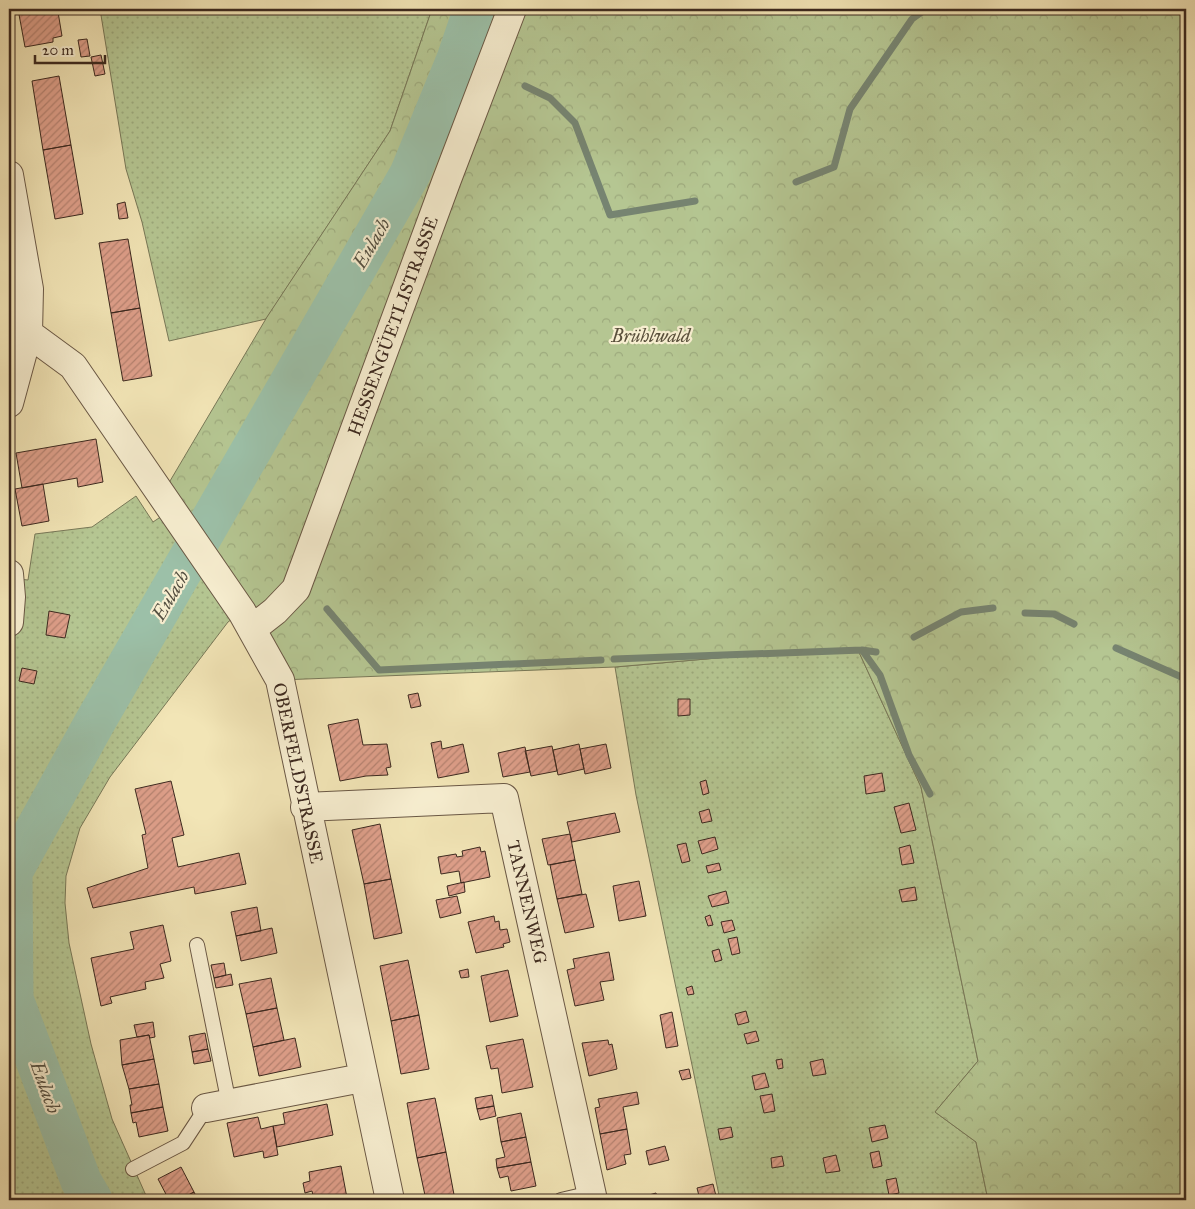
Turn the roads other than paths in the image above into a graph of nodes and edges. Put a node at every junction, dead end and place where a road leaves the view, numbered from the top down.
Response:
1 (512, 9) edge
2 (9, 175) edge
3 (18, 335) edge
4 (9, 403) edge
5 (9, 574) edge
6 (9, 622) edge
7 (252, 629) junction
8 (305, 807) junction
9 (198, 945) dead end
10 (362, 1078) junction
11 (218, 1106) junction
12 (133, 1169) dead end
13 (592, 1196) edge
14 (390, 1200) edge
15 (561, 1200) edge

1 - 7 street, HESSENGÜETLISTRASSE
2 - 3 street
3 - 4 street
3 - 7 street, OBERFELDSTRASSE
5 - 6 street
7 - 8 street, OBERFELDSTRASSE
8 - 10 street, OBERFELDSTRASSE
8 - 13 street, TANNENWEG
9 - 11 lane
10 - 11 street
10 - 14 street, OBERFELDSTRASSE
11 - 12 lane
13 - 15 lane

